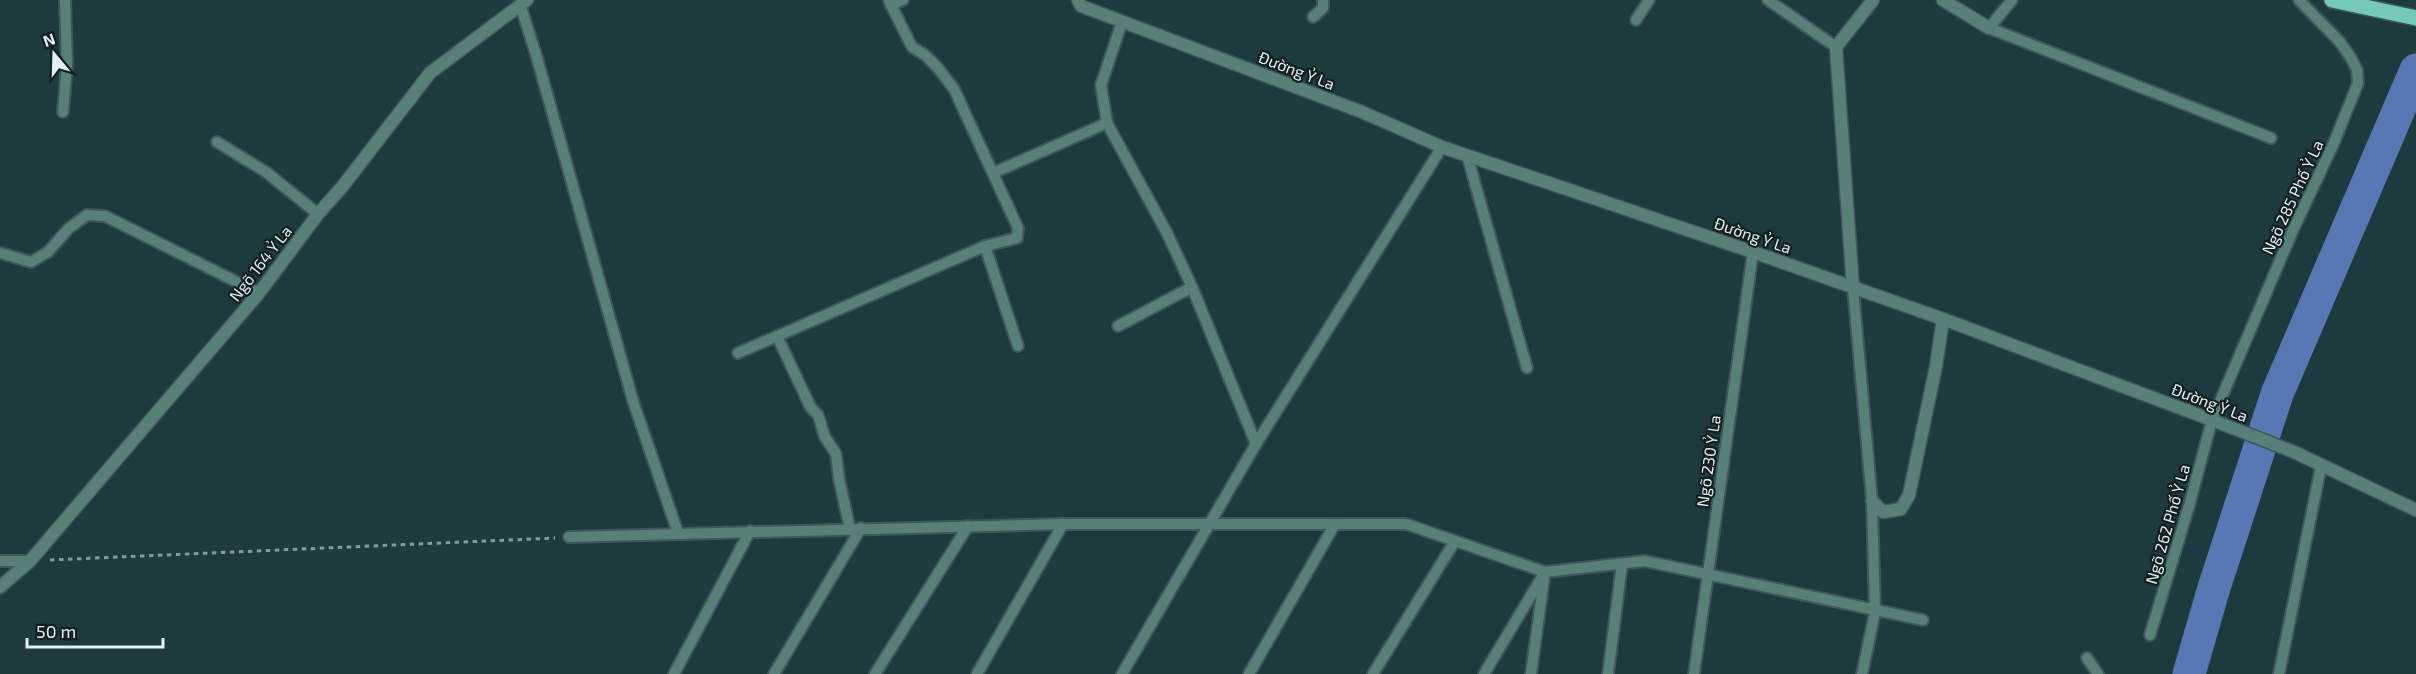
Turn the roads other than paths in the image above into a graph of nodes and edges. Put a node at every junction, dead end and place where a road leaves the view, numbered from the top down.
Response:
1 (65, 0) edge
2 (903, 0) edge
3 (1078, 0) edge
4 (1323, 0) edge
5 (1649, 0) edge
6 (1768, 0) edge
7 (1873, 0) edge
8 (1943, 0) edge
9 (2012, 0) edge
10 (2299, 0) edge
11 (2332, 0) edge
12 (523, 2) edge
13 (890, 2) edge
14 (1313, 17) dead end
15 (2416, 18) edge
16 (1636, 20) dead end
17 (1122, 22) junction
18 (1989, 28) junction
19 (1836, 47) junction
20 (63, 112) dead end
21 (1107, 123) junction
22 (2271, 138) dead end
23 (217, 142) dead end
24 (1442, 147) junction
25 (1467, 155) junction
26 (993, 173) junction
27 (318, 214) junction
28 (985, 246) junction
29 (1753, 252) junction
30 (0, 254) edge
31 (1192, 287) junction
32 (1853, 288) junction
33 (260, 293) junction
34 (1943, 319) junction
35 (1118, 326) dead end
36 (777, 336) junction
37 (1018, 346) dead end
38 (738, 353) dead end
39 (1527, 368) dead end
40 (2212, 420) junction
41 (1256, 444) junction
42 (2321, 467) junction
43 (1872, 501) junction
44 (2416, 510) edge
45 (1062, 524) junction
46 (1209, 524) junction
47 (1335, 524) junction
48 (968, 526) junction
49 (856, 529) junction
50 (750, 531) junction
51 (678, 533) junction
52 (569, 537) road end
53 (1455, 541) junction
54 (0, 561) edge
55 (30, 561) junction
56 (1622, 564) junction
57 (1545, 572) junction
58 (1707, 575) junction
59 (0, 588) edge
60 (1875, 612) junction
61 (1923, 620) dead end
62 (2150, 635) dead end
63 (2087, 658) dead end
64 (674, 674) edge
65 (774, 674) edge
66 (875, 674) edge
67 (977, 674) edge
68 (1122, 674) edge
69 (1249, 674) edge
70 (1373, 674) edge
71 (1484, 674) edge
72 (1531, 674) edge
73 (1608, 674) edge
74 (1694, 674) edge
75 (1862, 674) edge
76 (2098, 674) edge
77 (2279, 674) edge

1 - 20 lane
2 - 13 lane
3 - 17 street, Đường Ỷ La
4 - 14 lane
5 - 16 lane
6 - 19 lane
7 - 19 street
8 - 18 street
9 - 18 lane
10 - 40 lane, Ngõ 285 Phố Ỷ La
11 - 15 main road
12 - 27 street, Ngõ 164 Ỷ La
12 - 51 lane
13 - 26 lane
17 - 21 lane
17 - 24 street, Đường Ỷ La
18 - 22 lane
19 - 32 street
21 - 26 lane
21 - 31 lane
23 - 27 lane
24 - 25 street, Đường Ỷ La
24 - 41 lane
25 - 29 street, Đường Ỷ La
25 - 39 lane
26 - 28 lane
27 - 33 street, Ngõ 164 Ỷ La
28 - 36 lane
28 - 37 lane
29 - 32 street, Đường Ỷ La
29 - 58 lane, Ngõ 230 Ỷ La
30 - 33 lane
31 - 35 lane
31 - 41 lane
32 - 34 street, Đường Ỷ La
32 - 43 lane
33 - 55 street, Ngõ 164 Ỷ La
34 - 40 street, Đường Ỷ La
34 - 43 street
36 - 38 lane
36 - 49 lane
40 - 42 street, Đường Ỷ La
40 - 62 lane, Ngõ 262 Phố Ỷ La
41 - 46 lane
42 - 44 street, Đường Ỷ La
42 - 77 lane
43 - 60 lane
45 - 46 lane
45 - 48 lane
45 - 67 lane
46 - 47 lane
46 - 68 lane
47 - 53 lane
47 - 69 lane
48 - 49 lane
48 - 66 lane
49 - 50 lane
49 - 65 lane
50 - 51 lane
50 - 64 lane
51 - 52 lane
53 - 57 lane
53 - 70 lane
54 - 55 lane
55 - 59 street, Ngõ 164 Ỷ La
56 - 57 lane
56 - 58 lane
56 - 73 lane
57 - 71 lane
57 - 72 lane
58 - 60 lane
58 - 74 lane, Ngõ 230 Ỷ La
60 - 61 lane
60 - 75 lane
63 - 76 lane

